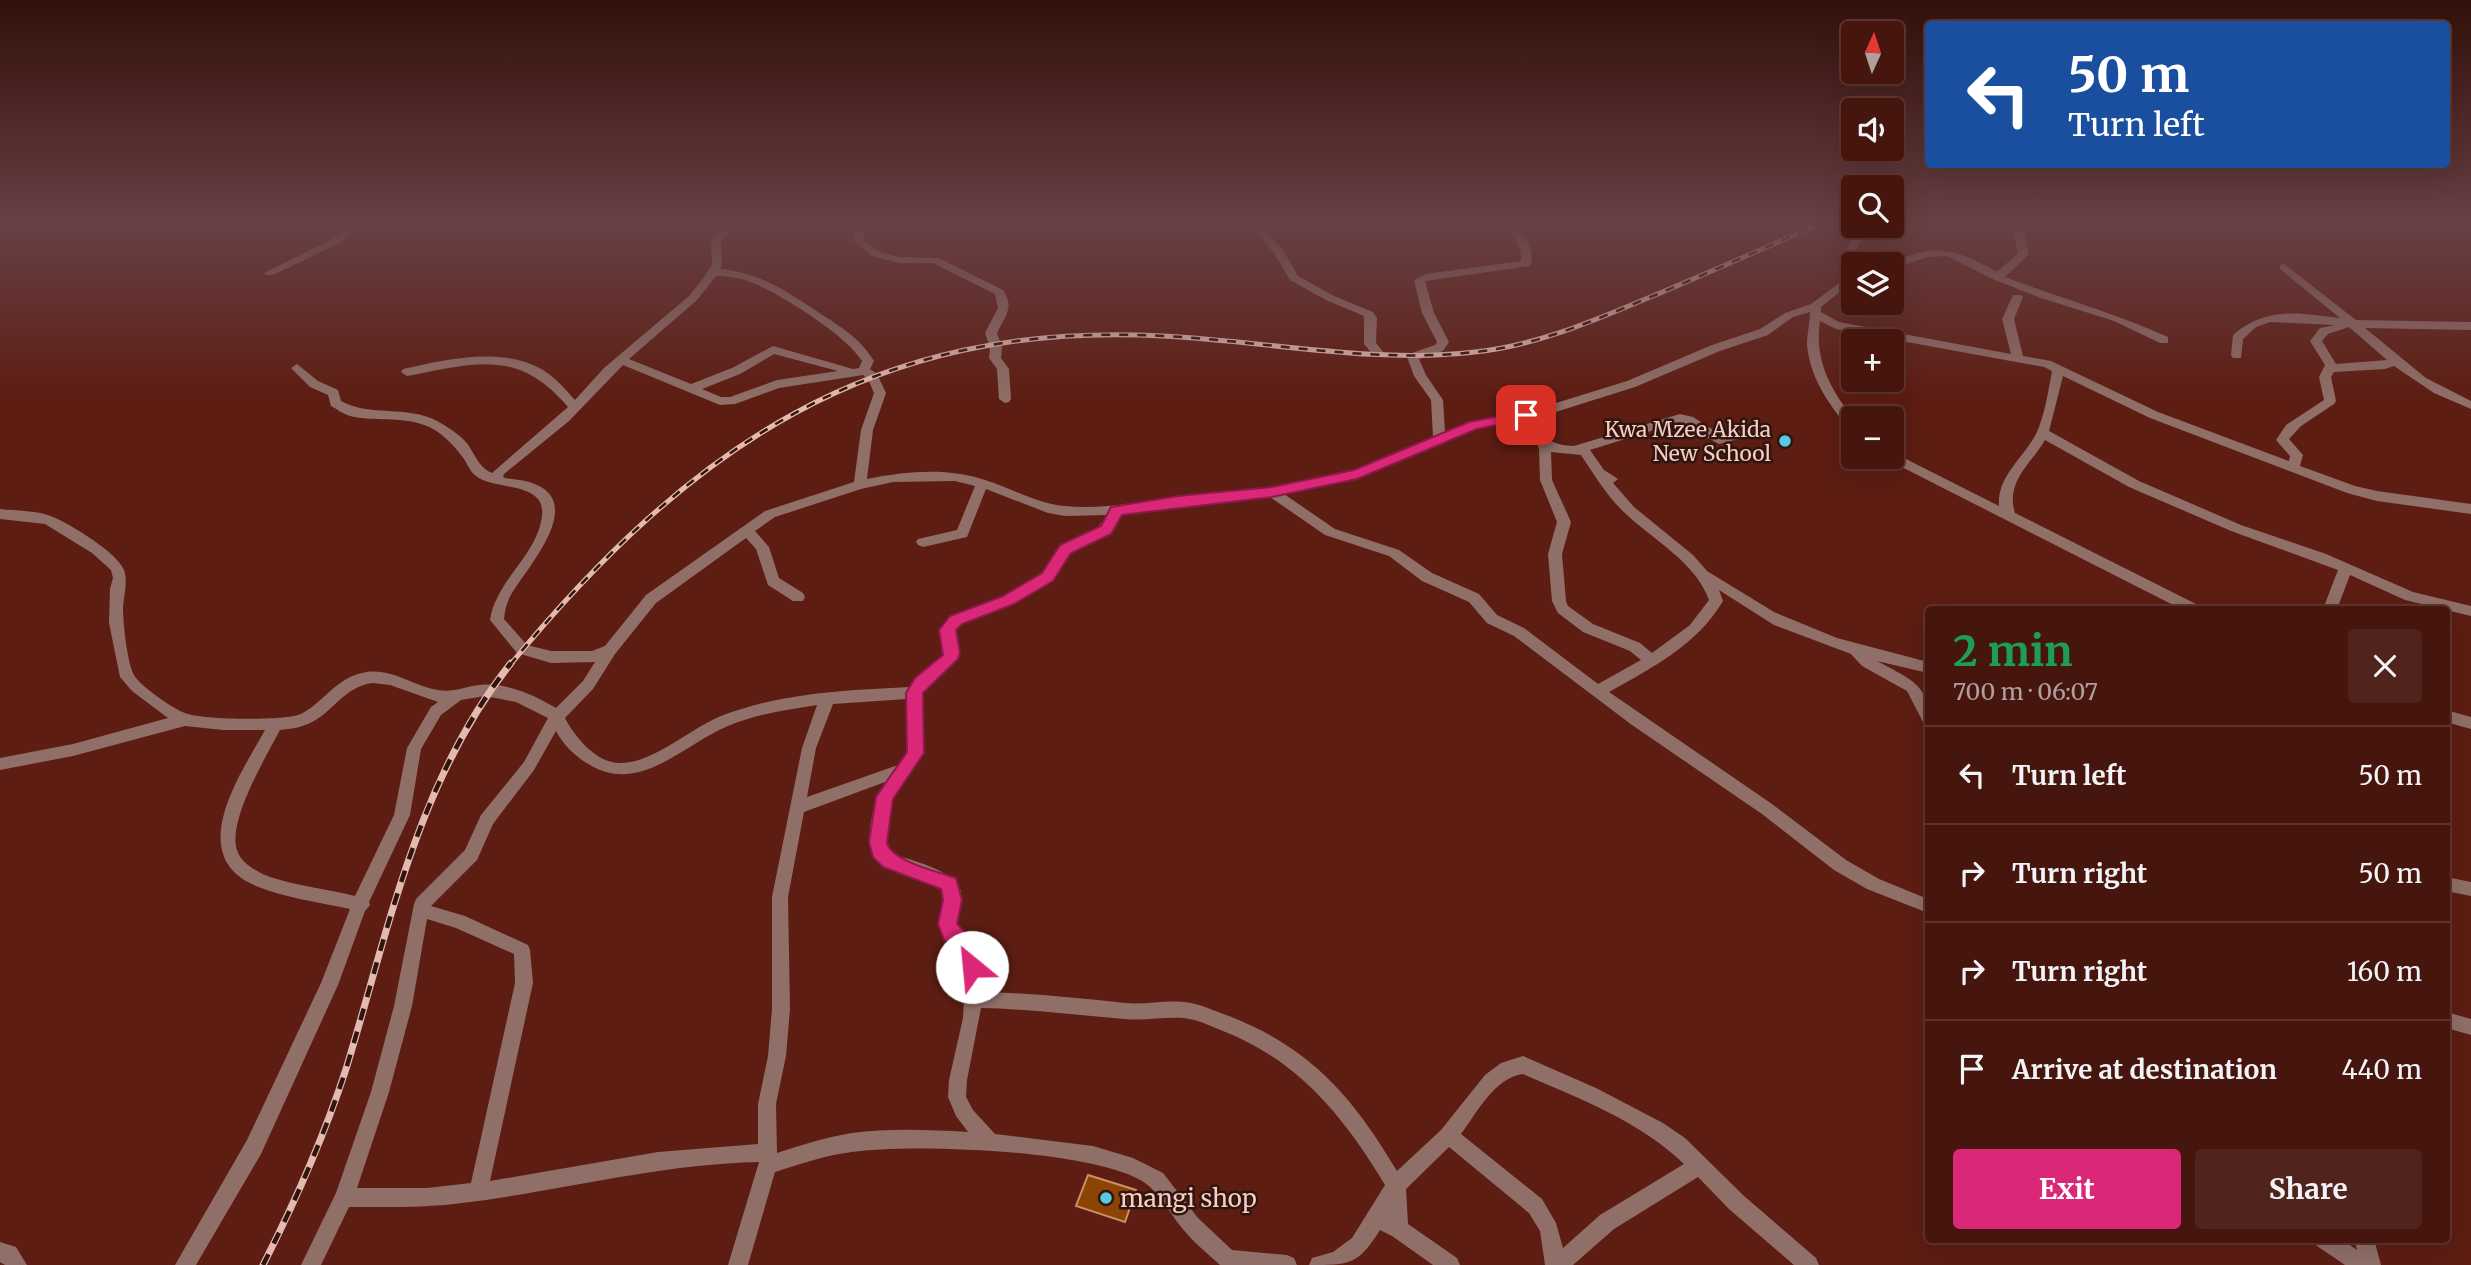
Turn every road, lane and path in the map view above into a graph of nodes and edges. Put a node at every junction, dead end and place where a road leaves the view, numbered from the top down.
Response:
1 (705, 282) edge
2 (762, 282) edge
3 (979, 282) edge
4 (1301, 282) edge
5 (1420, 282) edge
6 (2009, 282) edge
7 (2302, 282) edge
8 (1841, 288) edge
9 (2017, 297) dead end
10 (1815, 310) junction
11 (2351, 324) junction
12 (2471, 327) edge
13 (2164, 340) dead end
14 (1379, 354) dead end
15 (2237, 355) dead end
16 (2018, 358) junction
17 (622, 360) junction
18 (2395, 361) junction
19 (297, 368) dead end
20 (2058, 369) junction
21 (2331, 369) junction
22 (858, 371) junction
23 (407, 372) dead end
24 (691, 389) junction
25 (1004, 399) dead end
26 (2471, 405) edge
27 (574, 407) junction
28 (1841, 411) edge
29 (1541, 412) junction
30 (2043, 433) junction
31 (1738, 435) dead end
32 (1439, 438) junction
33 (1542, 440) junction
34 (1575, 450) junction
35 (1904, 463) edge
36 (2293, 469) junction
37 (496, 479) junction
38 (982, 484) junction
39 (860, 485) junction
40 (1272, 492) junction
41 (2471, 509) edge
42 (1116, 510) junction
43 (0, 514) edge
44 (2009, 516) junction
45 (747, 531) junction
46 (923, 542) dead end
47 (2349, 568) junction
48 (1704, 574) junction
49 (798, 597) dead end
50 (2187, 606) edge
51 (2331, 606) edge
52 (2471, 611) edge
53 (1853, 648) junction
54 (610, 650) junction
55 (1652, 661) junction
56 (1925, 666) edge
57 (1599, 690) junction
58 (914, 693) junction
59 (457, 695) junction
60 (827, 699) junction
61 (1925, 712) edge
62 (557, 716) junction
63 (2450, 717) edge
64 (184, 720) junction
65 (276, 723) junction
66 (2471, 723) edge
67 (0, 764) edge
68 (904, 769) junction
69 (796, 808) junction
70 (2450, 885) edge
71 (2471, 889) edge
72 (1925, 904) edge
73 (362, 905) junction
74 (420, 910) junction
75 (973, 1000) junction
76 (2450, 1021) edge
77 (2471, 1027) edge
78 (1448, 1135) junction
79 (992, 1144) junction
80 (768, 1159) junction
81 (1699, 1166) junction
82 (1396, 1186) junction
83 (478, 1192) junction
84 (344, 1197) junction
85 (1378, 1219) junction
86 (1399, 1229) junction
87 (2330, 1243) edge
88 (2365, 1243) edge
89 (0, 1252) edge
90 (1231, 1262) edge
91 (17, 1265) edge
92 (185, 1265) edge
93 (310, 1265) edge
94 (738, 1265) edge
95 (1287, 1265) edge
96 (1319, 1265) edge
97 (1450, 1265) edge
98 (1557, 1265) edge
99 (1808, 1265) edge
100 (2362, 1265) edge
101 (2371, 1265) edge

1 - 17 street
2 - 22 street
3 - 25 street
4 - 14 street
5 - 32 street
6 - 13 street
7 - 11 street
8 - 10 street
9 - 16 street
10 - 16 street
10 - 28 street
10 - 29 street
11 - 12 street
11 - 15 street
11 - 18 street
11 - 21 street
16 - 20 street
17 - 24 street
17 - 27 street
18 - 21 street
18 - 26 street
19 - 37 street
20 - 30 street
20 - 36 street
21 - 36 street
22 - 24 street
22 - 24 street
22 - 39 street
23 - 27 street
27 - 37 street
29 - 32 street
29 - 33 street
30 - 44 street
30 - 47 street
31 - 34 street
32 - 40 street
33 - 34 street
33 - 55 street
34 - 48 street
35 - 44 street
36 - 41 street
37 - 54 street
38 - 39 street
38 - 42 street
38 - 46 street
39 - 45 street
40 - 42 street
40 - 57 street
42 - 58 street
43 - 64 street
44 - 50 street
45 - 49 street
45 - 54 street
47 - 51 street
47 - 52 street
48 - 53 street
48 - 55 street
53 - 56 street
53 - 61 street
54 - 62 street
55 - 57 street
57 - 72 street
58 - 60 street
58 - 68 street
59 - 62 street
59 - 65 street
59 - 73 street
60 - 62 street
60 - 69 street
62 - 74 street
63 - 66 street
64 - 65 street
64 - 67 street
65 - 73 street
68 - 69 street
68 - 75 street
69 - 80 street
70 - 71 street
73 - 92 street
74 - 83 street
74 - 84 street
75 - 79 street
75 - 82 street
76 - 77 street
78 - 81 street
78 - 82 street
78 - 98 street
79 - 80 street
79 - 90 street
80 - 83 street
80 - 94 street
81 - 98 street
81 - 99 street
82 - 85 street
82 - 86 street
83 - 84 street
84 - 93 street
85 - 86 street
85 - 96 street
86 - 97 street
87 - 100 street
88 - 101 street
89 - 91 street
90 - 95 street

